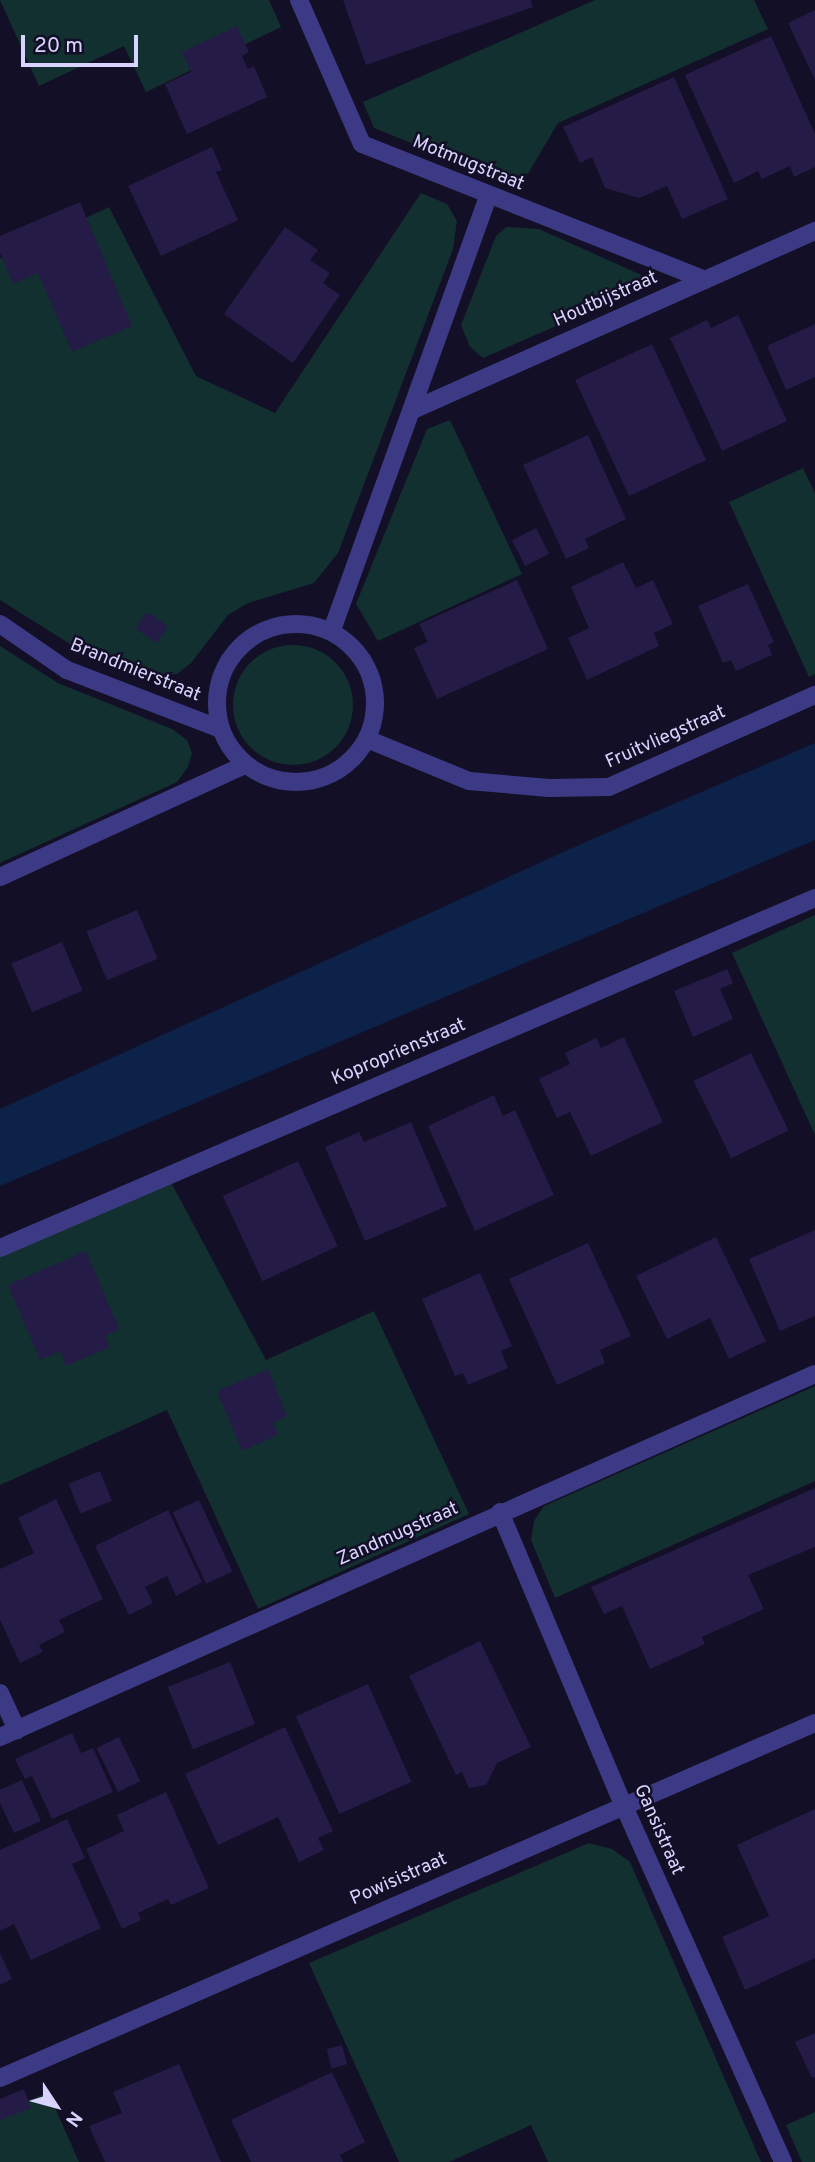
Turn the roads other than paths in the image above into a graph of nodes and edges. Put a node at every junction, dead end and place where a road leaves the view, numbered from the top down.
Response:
1 (299, 0) edge
2 (489, 195) junction
3 (815, 231) edge
4 (705, 280) junction
5 (415, 409) junction
6 (0, 624) edge
7 (332, 630) junction
8 (815, 695) edge
9 (221, 729) junction
10 (367, 739) junction
11 (245, 765) junction
12 (0, 877) edge
13 (815, 898) edge
14 (0, 1248) edge
15 (815, 1374) edge
16 (500, 1512) junction
17 (0, 1693) edge
18 (815, 1723) edge
19 (17, 1730) junction
20 (0, 1737) edge
21 (623, 1804) junction
22 (0, 2078) edge
23 (783, 2162) edge

1 - 2 street, Motmugstraat
2 - 4 street, Motmugstraat
2 - 5 street
3 - 4 street, Houtbijstraat
4 - 5 street, Houtbijstraat
5 - 7 street
6 - 9 street, Brandmierstraat
7 - 9 street
7 - 10 street
8 - 10 street, Fruitvliegstraat
9 - 11 street
10 - 11 street
11 - 12 street
13 - 14 street, Koproprienstraat
15 - 16 street, Zandmugstraat
16 - 19 street, Zandmugstraat
16 - 21 street, Gansistraat
17 - 19 street
18 - 21 street, Powisistraat
19 - 20 street, Zandmugstraat
21 - 22 street, Powisistraat
21 - 23 street, Gansistraat

